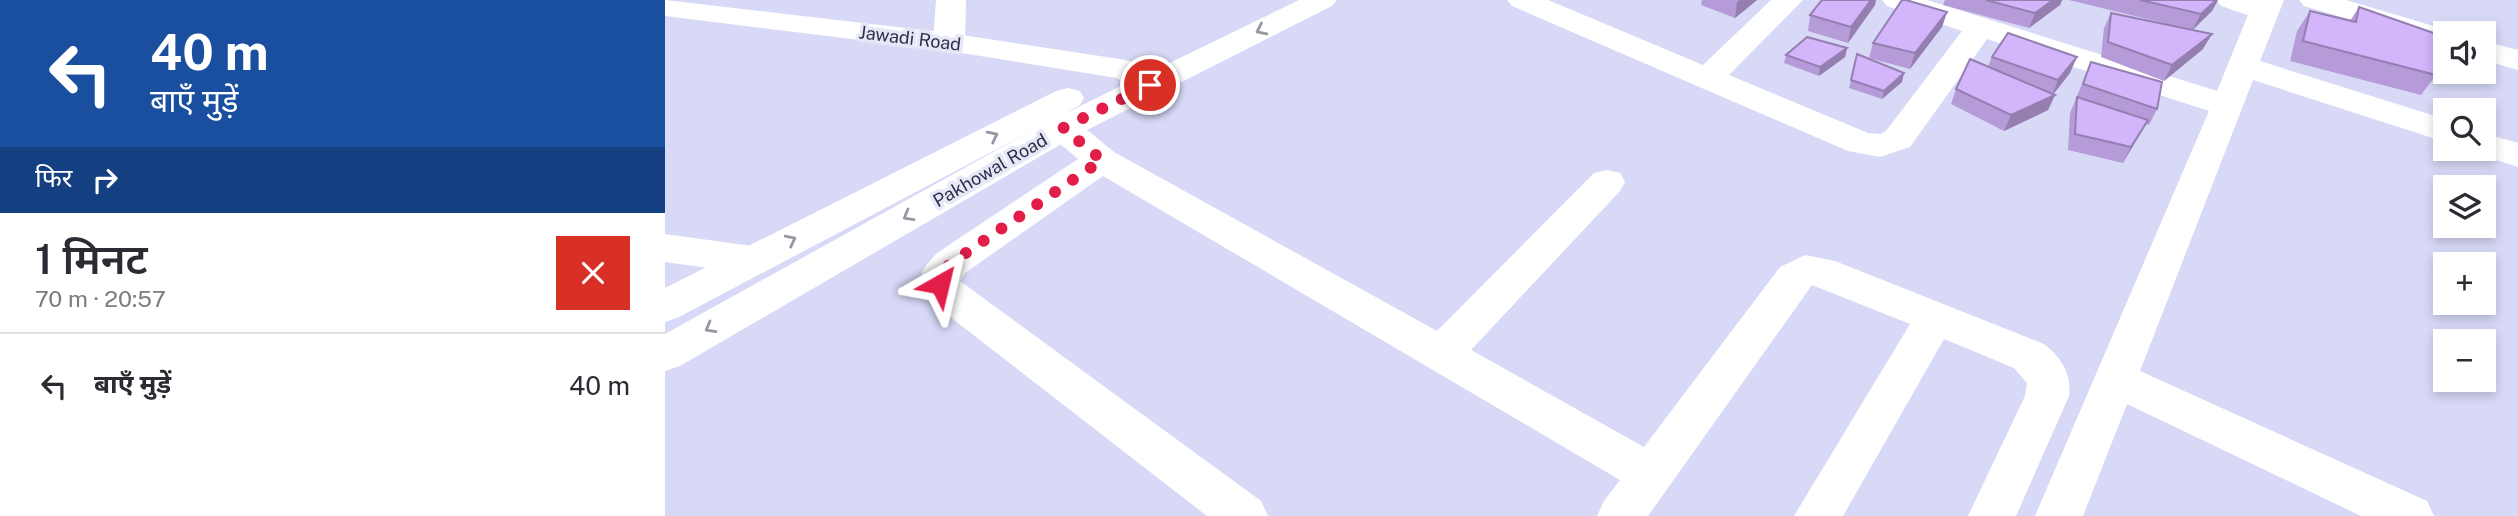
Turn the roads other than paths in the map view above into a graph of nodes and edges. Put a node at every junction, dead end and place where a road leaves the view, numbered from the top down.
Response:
1 (951, 0) edge
2 (1266, 0) edge
3 (1322, 0) edge
4 (1522, 0) edge
5 (1788, 0) edge
6 (1897, 0) edge
7 (2231, 0) edge
8 (2314, 0) edge
9 (2267, 5) edge
10 (665, 7) edge
11 (1561, 7) edge
12 (1980, 27) junction
13 (2433, 35) edge
14 (949, 42) junction
15 (2496, 54) edge
16 (2518, 60) edge
17 (2242, 66) junction
18 (1137, 77) junction
19 (1708, 78) junction
20 (2228, 106) junction
21 (2433, 127) edge
22 (1063, 128) junction
23 (2496, 148) edge
24 (2518, 155) edge
25 (1102, 160) junction
26 (1607, 182) dead end
27 (665, 248) edge
28 (752, 260) junction
29 (665, 306) edge
30 (1936, 317) junction
31 (665, 354) edge
32 (1441, 354) junction
33 (2116, 379) junction
34 (1651, 474) junction
35 (1244, 516) edge
36 (1621, 516) edge
37 (1818, 516) edge
38 (1992, 516) edge
39 (2059, 516) edge
40 (2410, 516) edge

1 - 14 street
2 - 18 street, Pakhowal Road
3 -> 18 street, Pakhowal Road
4 - 11 street
5 - 19 street
6 - 12 street
7 - 9 street
8 - 13 street
9 - 17 street
10 - 14 street, Jawadi Road
11 - 19 street
12 - 19 street
12 - 20 street
14 - 18 street, Jawadi Road
15 - 16 street
17 - 20 street
17 - 21 street
18 - 22 street, Pakhowal Road
28 -> 18 street, Pakhowal Road
20 - 33 street
22 - 25 street
22 -> 31 street, Pakhowal Road
23 - 24 street
25 - 32 street
25 - 35 street
26 - 32 street
27 - 28 street
28 - 29 street, Pakhowal Road
30 - 34 street
30 - 37 street
30 - 38 street
32 - 34 street
33 - 39 street
33 - 40 street
34 - 36 street

